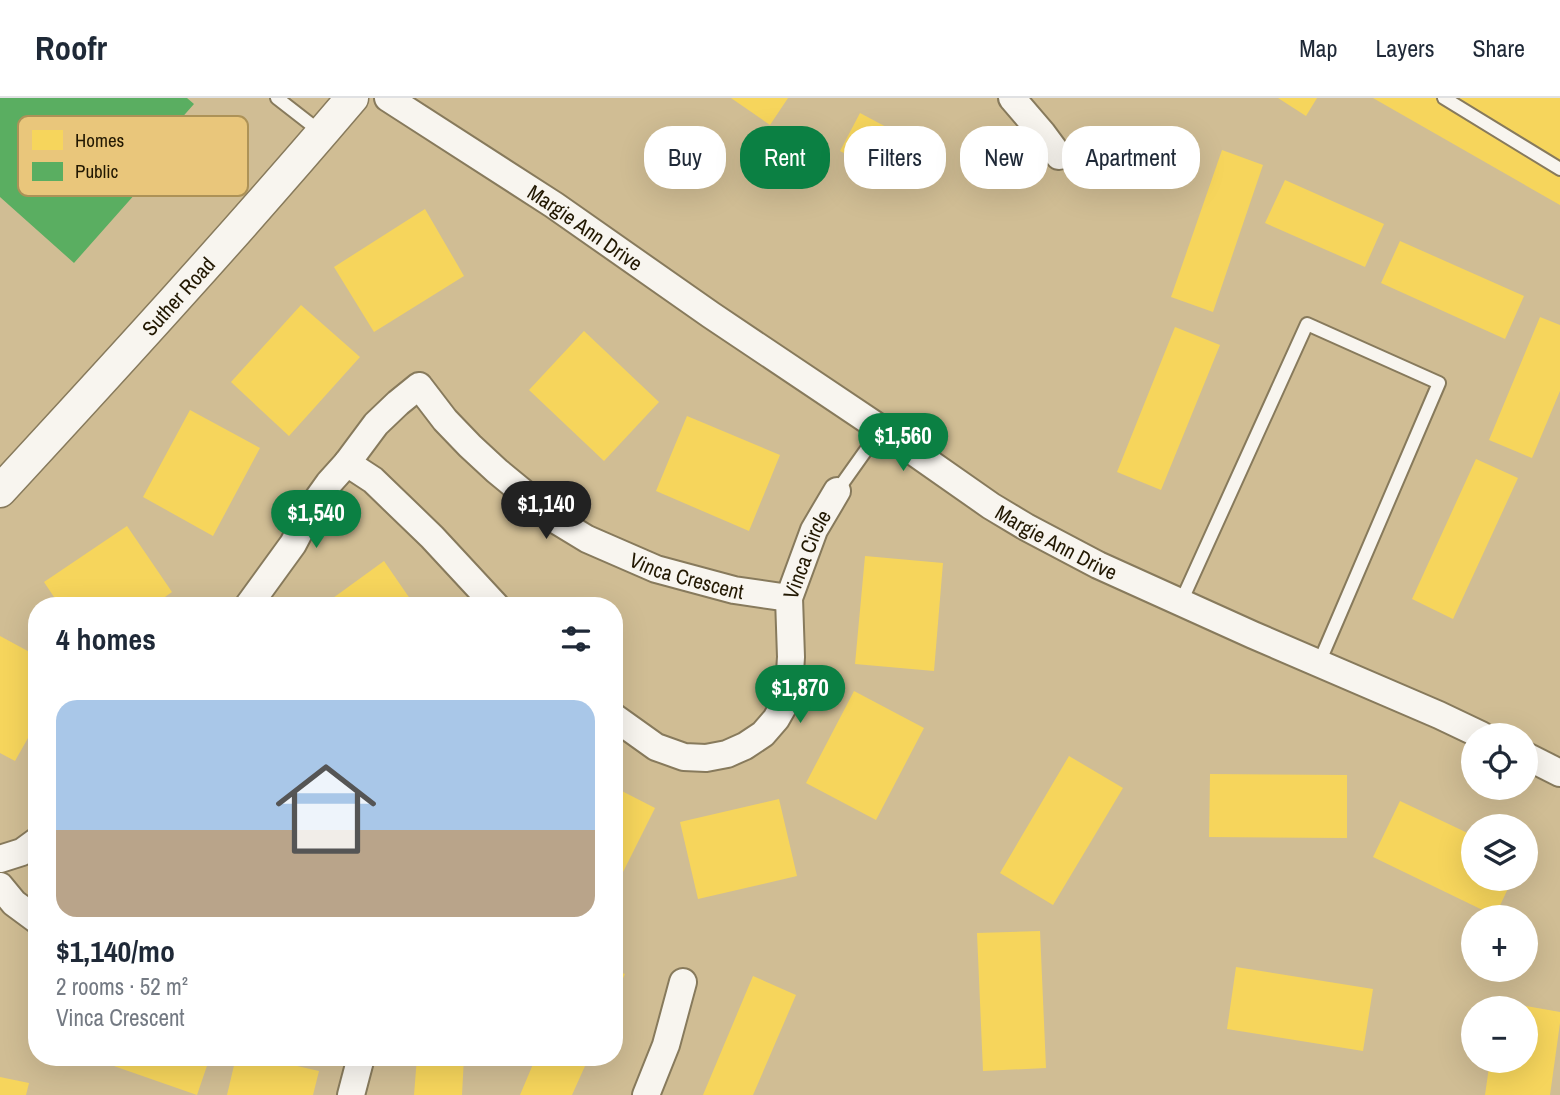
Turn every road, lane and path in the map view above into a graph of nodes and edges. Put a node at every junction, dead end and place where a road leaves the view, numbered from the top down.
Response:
1 (277, 98) edge
2 (352, 98) edge
3 (388, 98) edge
4 (1012, 98) edge
5 (1444, 98) edge
6 (322, 133) junction
7 (1059, 156) dead end
8 (1560, 169) edge
9 (881, 429) junction
10 (347, 463) junction
11 (0, 491) edge
12 (837, 491) joint
13 (255, 597) edge
14 (488, 597) edge
15 (789, 598) junction
16 (1181, 602) junction
17 (1318, 663) junction
18 (623, 723) edge
19 (1461, 725) edge
20 (1538, 763) edge
21 (1560, 773) edge
22 (28, 848) edge
23 (0, 859) edge
24 (0, 886) edge
25 (28, 913) edge
26 (683, 982) dead end
27 (359, 1066) edge
28 (351, 1095) edge
29 (646, 1095) edge

1 - 6 lane
2 - 6 street, Suther Road
3 - 9 street, Margie Ann Drive
4 - 7 street
5 - 8 lane
6 - 11 street, Suther Road
9 - 12 lane, Vinca Circle
9 - 16 street, Margie Ann Drive
10 - 13 street
10 - 14 street
10 - 15 street, Vinca Crescent
12 - 15 street, Vinca Circle
15 - 18 street, Vinca Circle
16 - 17 street, Margie Ann Drive
16 - 17 lane
17 - 19 street, Margie Ann Drive
20 - 21 street
22 - 23 street
24 - 25 street
26 - 29 street
27 - 28 street

